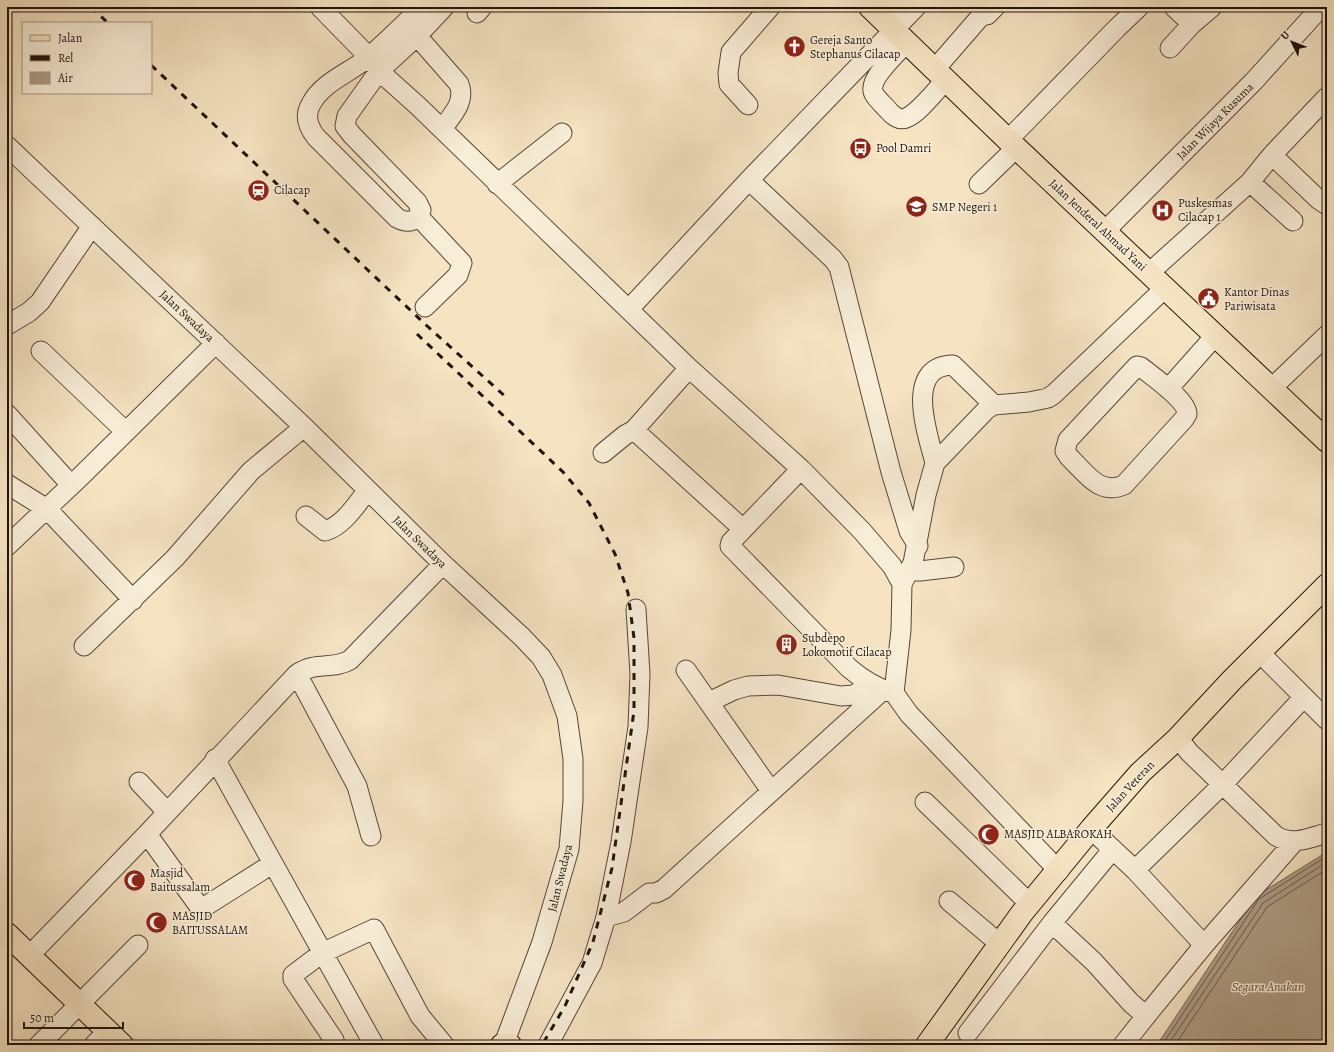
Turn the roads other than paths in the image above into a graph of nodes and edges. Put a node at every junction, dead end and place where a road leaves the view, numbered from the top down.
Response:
1 (320, 7) edge
2 (422, 7) edge
3 (444, 7) edge
4 (770, 7) edge
5 (916, 7) edge
6 (1139, 7) edge
7 (1174, 7) edge
8 (1212, 7) edge
9 (1321, 7) edge
10 (982, 10) edge
11 (889, 21) edge
12 (1192, 24) junction
13 (417, 36) junction
14 (1170, 48) dead end
15 (374, 64) junction
16 (940, 75) junction
17 (1327, 97) edge
18 (748, 105) dead end
19 (442, 129) junction
20 (562, 133) dead end
21 (352, 135) junction
22 (1012, 144) junction
23 (327, 150) junction
24 (9, 151) edge
25 (1272, 155) junction
26 (749, 180) junction
27 (1250, 182) junction
28 (497, 184) junction
29 (979, 184) dead end
30 (1327, 205) edge
31 (419, 217) junction
32 (1293, 221) dead end
33 (92, 226) junction
34 (1105, 231) junction
35 (1149, 273) junction
36 (1165, 288) junction
37 (425, 307) dead end
38 (630, 309) junction
39 (9, 324) dead end
40 (1327, 335) edge
41 (1215, 336) junction
42 (216, 342) junction
43 (41, 350) dead end
44 (689, 368) junction
45 (1272, 388) junction
46 (1168, 389) junction
47 (994, 405) junction
48 (7, 414) edge
49 (304, 427) junction
50 (634, 430) junction
51 (126, 432) junction
52 (1327, 441) edge
53 (603, 453) dead end
54 (935, 463) junction
55 (801, 469) junction
56 (7, 484) edge
57 (71, 485) junction
58 (367, 491) junction
59 (47, 509) junction
60 (306, 516) dead end
61 (743, 529) junction
62 (7, 546) edge
63 (918, 546) junction
64 (443, 564) junction
65 (954, 567) dead end
66 (906, 577) junction
67 (1327, 585) edge
68 (133, 600) junction
69 (636, 609) dead end
70 (84, 646) dead end
71 (1260, 653) junction
72 (686, 670) dead end
73 (297, 674) junction
74 (883, 689) junction
75 (1304, 697) junction
76 (709, 702) junction
77 (1327, 720) edge
78 (1178, 738) junction
79 (215, 760) junction
80 (139, 782) dead end
81 (1223, 784) junction
82 (771, 791) junction
83 (925, 802) dead end
84 (167, 812) junction
85 (1092, 829) junction
86 (1327, 833) edge
87 (147, 834) junction
88 (371, 836) dead end
89 (1294, 842) junction
90 (1113, 849) junction
91 (272, 864) junction
92 (1135, 870) junction
93 (1059, 871) junction
94 (949, 901) dead end
95 (1030, 904) junction
96 (606, 917) junction
97 (1052, 922) junction
98 (7, 934) edge
99 (1000, 944) junction
100 (138, 945) dead end
101 (1204, 945) junction
102 (322, 953) junction
103 (30, 955) junction
104 (81, 1004) junction
105 (1146, 1016) junction
106 (968, 1033) dead end
107 (108, 1040) edge
108 (39, 1045) edge
109 (335, 1045) edge
110 (374, 1045) edge
111 (444, 1045) edge
112 (505, 1045) edge
113 (548, 1045) edge
114 (927, 1045) edge
115 (1123, 1045) edge

1 - 15 street
2 - 15 street
3 - 13 street
4 - 18 street
5 - 11 street
6 - 22 street
7 - 12 street
8 - 12 street
9 - 34 street, Jalan Wijaya Kusuma
10 - 16 street
11 - 16 main road, Jalan Jenderal Ahmad Yani
11 - 16 street
11 - 26 street
12 - 14 street
13 - 15 street
13 - 19 street
15 - 19 street
15 - 21 street
15 - 23 street
16 - 22 main road, Jalan Jenderal Ahmad Yani
17 - 25 street
19 - 28 street
20 - 28 street
21 - 23 street
21 - 31 street
22 - 29 street
22 - 34 main road, Jalan Jenderal Ahmad Yani
23 - 31 street
24 - 33 street, Jalan Swadaya
25 - 27 street
25 - 30 street
26 - 38 street
26 - 63 street
27 - 32 street
27 - 35 street
28 - 38 street
31 - 37 street
33 - 39 street
33 - 42 street, Jalan Swadaya
34 - 35 main road, Jalan Jenderal Ahmad Yani
35 - 36 main road, Jalan Jenderal Ahmad Yani
36 - 41 main road, Jalan Jenderal Ahmad Yani
36 - 47 street
38 - 44 street
40 - 45 street
41 - 45 main road, Jalan Jenderal Ahmad Yani
41 - 46 street
42 - 49 street, Jalan Swadaya
42 - 51 street
43 - 51 street
44 - 50 street
44 - 55 street
45 - 52 main road, Jalan Jenderal Ahmad Yani
46 - 46 street
47 - 54 street
47 - 54 street
48 - 57 street
49 - 58 street, Jalan Swadaya
49 - 68 street
50 - 53 street
50 - 61 street
51 - 57 street
54 - 63 street
55 - 61 street
55 - 66 street
56 - 59 street
57 - 59 street
58 - 60 street
58 - 64 street, Jalan Swadaya
59 - 62 street
59 - 68 street
61 - 74 street
63 - 66 street
64 - 73 street
64 - 112 street, Jalan Swadaya
65 - 66 street
66 - 74 street
67 - 71 main road, Jalan Veteran
68 - 70 street
69 - 96 street
71 - 75 street
71 - 78 main road, Jalan Veteran
72 - 76 street
73 - 79 street
73 - 88 street
74 - 76 street
74 - 82 street
74 - 93 street
75 - 77 street
75 - 81 street
76 - 82 street
78 - 81 street
78 - 85 main road, Jalan Veteran
79 - 84 street
79 - 91 street
80 - 84 street
81 - 89 street
81 - 92 street
82 - 96 street
83 - 95 street
84 - 87 street
85 - 90 street
85 - 93 main road, Jalan Veteran
86 - 89 street
87 - 91 street
87 - 103 street
89 - 101 street
90 - 92 street
90 - 97 street
91 - 102 street
92 - 101 street
93 - 95 main road, Jalan Veteran
94 - 99 street
95 - 99 main road, Jalan Veteran
96 - 113 street
97 - 105 street
97 - 106 street
98 - 103 main road
99 - 114 main road, Jalan Veteran
100 - 104 street
101 - 105 street
102 - 109 street
102 - 110 street
102 - 111 street
103 - 104 main road
104 - 107 main road
104 - 108 street
105 - 115 street

